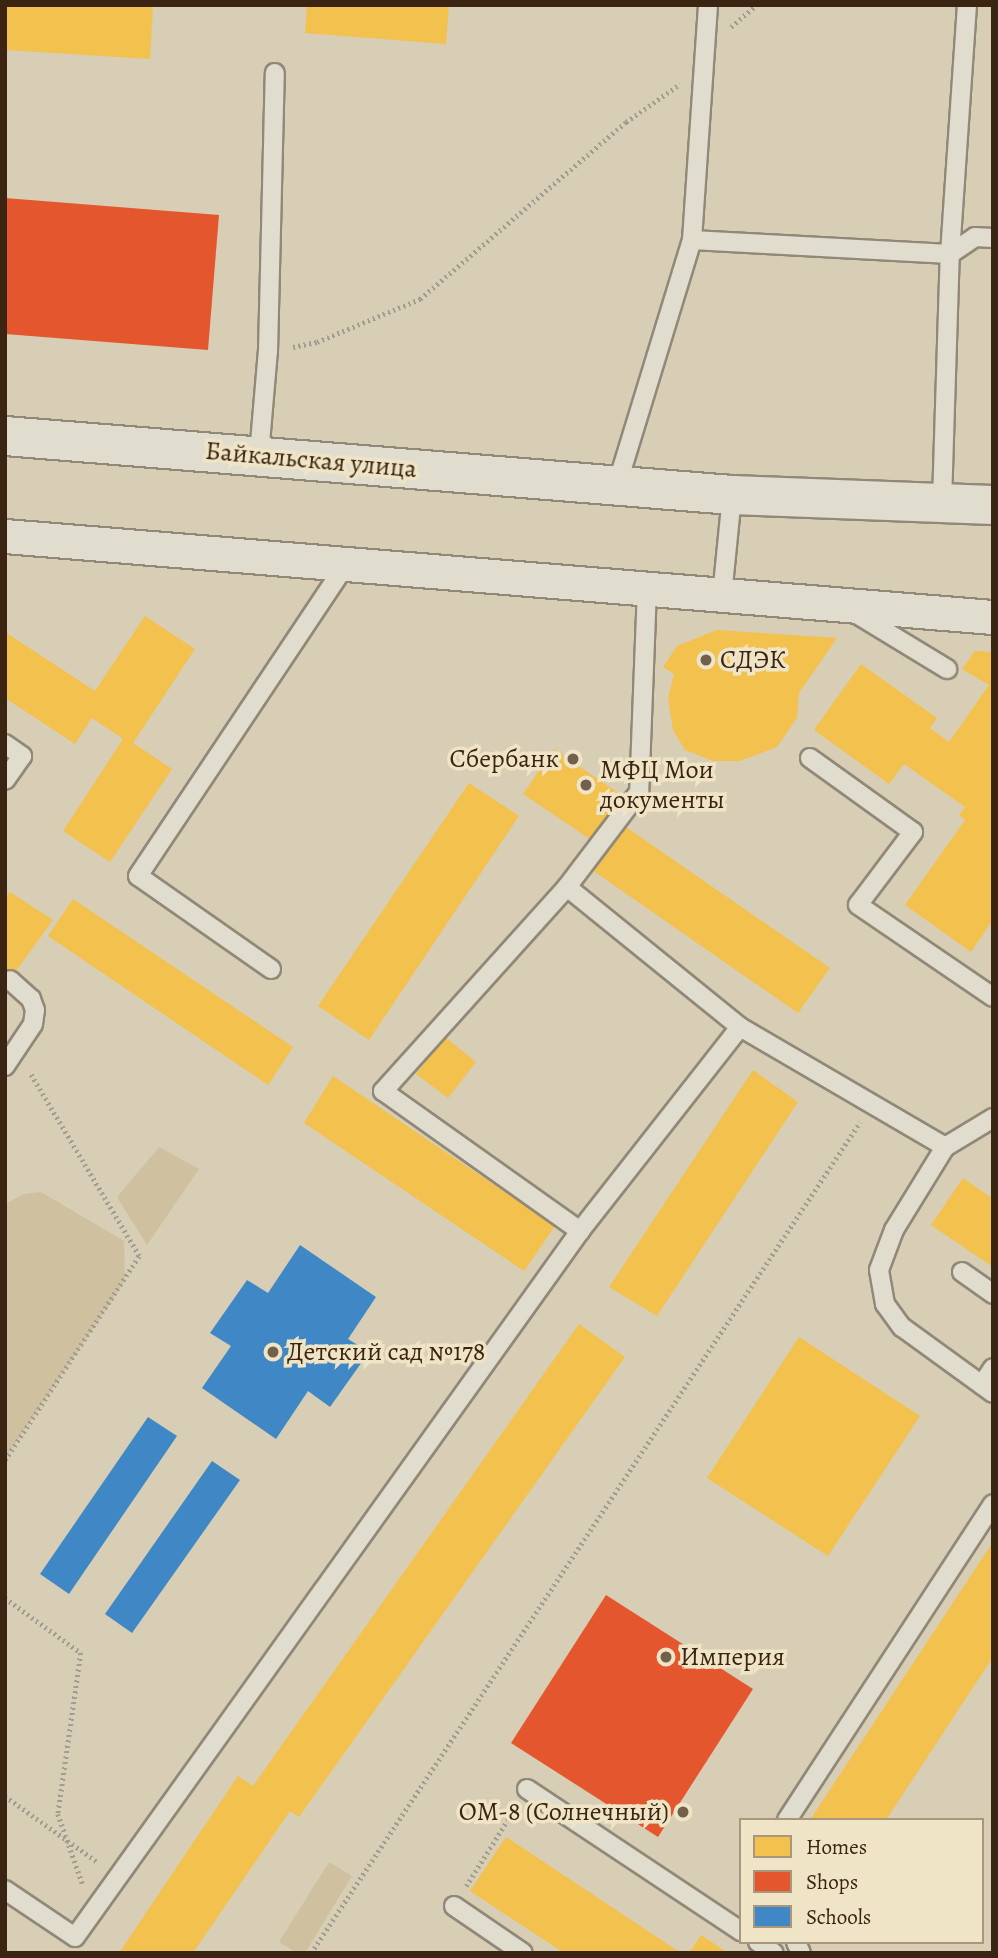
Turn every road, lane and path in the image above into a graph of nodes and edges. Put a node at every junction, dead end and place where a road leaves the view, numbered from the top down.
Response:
1 (708, 5) edge
2 (967, 5) edge
3 (704, 67) junction
4 (275, 74) dead end
5 (993, 238) edge
6 (692, 240) junction
7 (950, 254) junction
8 (268, 351) junction
9 (5, 436) edge
10 (259, 455) junction
11 (617, 485) junction
12 (732, 495) junction
13 (942, 502) junction
14 (993, 505) edge
15 (5, 536) edge
16 (345, 566) junction
17 (647, 588) junction
18 (722, 596) junction
19 (843, 606) junction
20 (993, 617) edge
21 (947, 669) dead end
22 (5, 744) edge
23 (810, 758) dead end
24 (5, 780) edge
25 (568, 887) junction
26 (271, 970) dead end
27 (10, 980) dead end
28 (993, 997) edge
29 (740, 1027) junction
30 (16, 1049) junction
31 (5, 1066) edge
32 (873, 1104) junction
33 (993, 1118) edge
34 (946, 1147) junction
35 (580, 1231) junction
36 (962, 1272) dead end
37 (993, 1294) edge
38 (993, 1368) edge
39 (987, 1389) edge
40 (5, 1460) edge
41 (993, 1504) edge
42 (5, 1598) edge
43 (527, 1789) joint
44 (5, 1796) edge
45 (788, 1818) edge
46 (67, 1840) junction
47 (118, 1876) junction
48 (5, 1890) edge
49 (454, 1906) joint
50 (93, 1912) junction
51 (739, 1930) edge
52 (311, 1953) edge
53 (523, 1953) edge

1 - 3 lane
2 - 7 lane
3 - 6 lane
3 - 8 path
4 - 8 lane
5 - 7 lane
6 - 7 lane
6 - 11 lane
7 - 13 lane
8 - 10 lane
9 - 10 main road, Байкальская улица
10 - 11 main road, Байкальская улица
11 - 12 main road, Байкальская улица
12 - 13 main road
12 - 18 lane
13 - 14 main road
15 - 16 street
16 - 17 street
16 - 26 lane
17 - 18 street
17 - 25 lane
18 - 19 street
19 - 20 street
19 - 21 lane
22 - 24 lane
23 - 28 lane
25 - 29 lane
25 - 35 lane
27 - 30 lane
29 - 32 lane
29 - 35 lane
30 - 31 lane
30 - 40 path
32 - 34 lane
32 - 52 path
33 - 34 lane
34 - 39 lane
35 - 47 lane
36 - 37 lane
38 - 39 lane
41 - 45 lane
42 - 46 path
43 - 49 path
43 - 51 lane
44 - 46 path
46 - 47 path
46 - 50 path
47 - 50 lane
48 - 50 lane
49 - 53 lane

